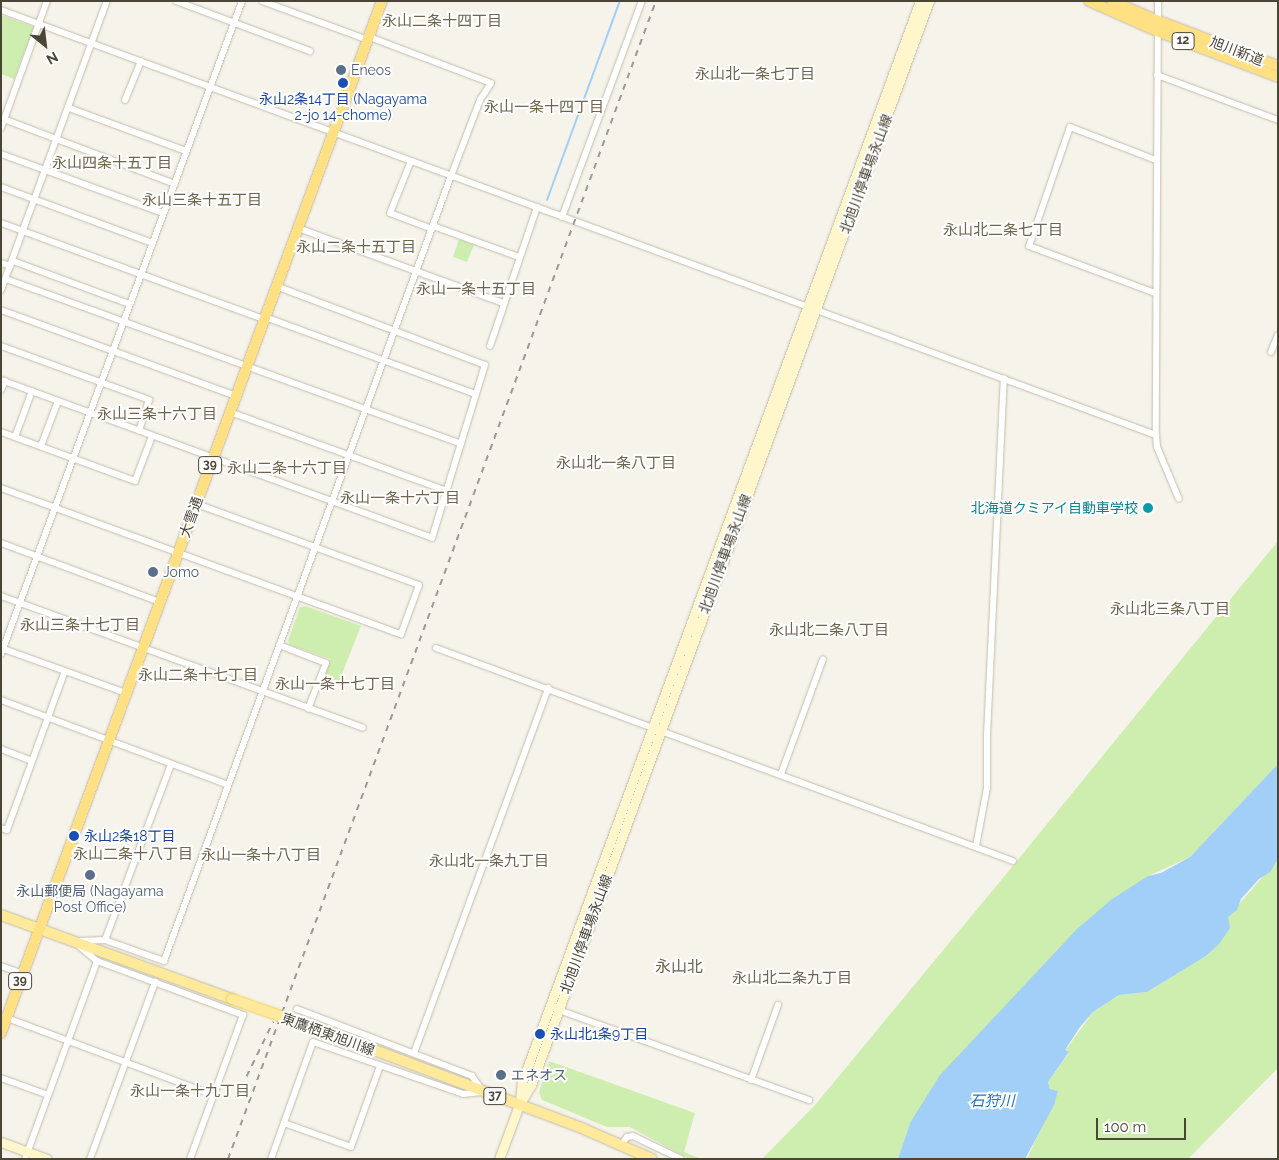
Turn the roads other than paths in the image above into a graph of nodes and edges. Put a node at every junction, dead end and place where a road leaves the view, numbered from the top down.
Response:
1 (48, 1) edge
2 (107, 1) edge
3 (176, 1) edge
4 (242, 1) edge
5 (262, 1) edge
6 (382, 1) edge
7 (642, 1) edge
8 (920, 1) edge
9 (929, 1) edge
10 (1089, 1) edge
11 (1112, 1) edge
12 (1158, 1) edge
13 (1, 10) edge
14 (233, 22) junction
15 (39, 24) junction
16 (1156, 26) junction
17 (368, 38) junction
18 (92, 44) junction
19 (310, 51) dead end
20 (141, 61) junction
21 (1278, 66) edge
22 (1157, 75) junction
23 (1278, 77) edge
24 (210, 86) junction
25 (125, 100) dead end
26 (69, 108) junction
27 (3, 118) edge
28 (1278, 120) edge
29 (1, 128) edge
30 (334, 132) junction
31 (57, 139) junction
32 (186, 151) junction
33 (1, 154) edge
34 (1156, 160) junction
35 (411, 161) junction
36 (46, 169) junction
37 (451, 176) junction
38 (175, 184) junction
39 (1, 187) edge
40 (34, 200) junction
41 (537, 207) junction
42 (163, 213) junction
43 (562, 217) junction
44 (1, 223) edge
45 (433, 227) junction
46 (298, 228) junction
47 (24, 231) junction
48 (152, 243) junction
49 (519, 256) junction
50 (1, 263) edge
51 (12, 264) junction
52 (417, 271) junction
53 (141, 274) junction
54 (6, 279) junction
55 (276, 286) junction
56 (1, 290) edge
57 (1155, 293) junction
58 (503, 303) junction
59 (129, 304) junction
60 (811, 309) junction
61 (1, 310) edge
62 (264, 318) junction
63 (122, 322) junction
64 (395, 332) junction
65 (1278, 335) edge
66 (1, 346) edge
67 (490, 346) dead end
68 (112, 351) junction
69 (1271, 352) dead end
70 (385, 360) junction
71 (247, 366) junction
72 (1004, 378) junction
73 (3, 380) edge
74 (101, 382) junction
75 (1, 390) edge
76 (32, 391) junction
77 (475, 394) junction
78 (236, 396) junction
79 (58, 400) junction
80 (366, 409) junction
81 (90, 412) junction
82 (230, 412) junction
83 (139, 430) junction
84 (1, 432) edge
85 (1156, 434) junction
86 (152, 436) junction
87 (15, 437) junction
88 (460, 444) junction
89 (41, 446) junction
90 (350, 455) junction
91 (213, 457) junction
92 (73, 458) junction
93 (1, 488) edge
94 (447, 491) junction
95 (1179, 499) dead end
96 (332, 501) junction
97 (196, 504) junction
98 (55, 507) junction
99 (1, 544) edge
100 (315, 549) junction
101 (178, 552) junction
102 (37, 557) junction
103 (1, 596) edge
104 (297, 596) junction
105 (160, 602) junction
106 (20, 603) junction
107 (279, 645) junction
108 (143, 648) junction
109 (436, 648) dead end
110 (2, 650) edge
111 (822, 659) dead end
112 (65, 671) junction
113 (548, 688) junction
114 (262, 692) junction
115 (126, 694) junction
116 (1, 700) edge
117 (308, 709) junction
118 (48, 717) junction
119 (363, 728) dead end
120 (656, 728) junction
121 (110, 741) junction
122 (1, 749) edge
123 (32, 761) junction
124 (171, 764) junction
125 (781, 774) junction
126 (228, 785) junction
127 (1, 828) edge
128 (976, 846) junction
129 (1013, 861) dead end
130 (1, 915) edge
131 (40, 929) junction
132 (105, 940) junction
133 (74, 942) junction
134 (97, 961) junction
135 (1, 966) edge
136 (23, 974) junction
137 (155, 982) junction
138 (778, 1005) dead end
139 (554, 1008) junction
140 (297, 1009) dead end
141 (6, 1018) junction
142 (1, 1033) edge
143 (68, 1041) junction
144 (414, 1053) junction
145 (125, 1063) junction
146 (380, 1066) junction
147 (1, 1078) edge
148 (751, 1080) junction
149 (484, 1092) junction
150 (48, 1095) junction
151 (213, 1095) junction
152 (809, 1100) dead end
153 (519, 1105) junction
154 (284, 1123) junction
155 (1, 1142) edge
156 (621, 1145) junction
157 (26, 1155) edge
158 (640, 1156) edge
159 (47, 1159) edge
160 (90, 1159) edge
161 (190, 1159) edge
162 (271, 1159) edge
163 (499, 1159) edge
164 (652, 1159) edge
165 (682, 1159) edge

1 - 15 street
2 - 18 street
3 - 14 street
4 - 14 street
5 - 17 street
6 - 17 highway, 大雪通 / 39
7 - 43 street
8 - 60 main road, 北旭川停車場永山線
9 - 60 main road, 北旭川停車場永山線
10 - 16 highway, 旭川新道 / 12
11 - 16 highway, 旭川新道 / 12
12 - 16 street
13 - 15 street
14 - 19 street
14 - 24 street
15 - 18 street
15 - 27 street
16 - 21 highway, 旭川新道 / 12
16 - 22 street
16 - 23 highway, 旭川新道 / 12
17 - 30 highway, 大雪通 / 39
17 - 37 street
18 - 20 street
18 - 26 street
20 - 24 street
20 - 25 street
22 - 28 street
22 - 34 street
24 - 30 street
24 - 32 street
26 - 31 street
26 - 32 street
27 - 29 street
27 - 31 street
30 - 35 street
30 - 46 highway, 大雪通 / 39
31 - 36 street
31 - 38 street
32 - 38 street
33 - 36 street
34 - 57 street
34 - 57 street
35 - 37 street
35 - 45 street
36 - 40 street
36 - 42 street
37 - 41 street
37 - 45 street
38 - 42 street
39 - 40 street
40 - 47 street
40 - 48 street
41 - 43 street
41 - 49 street
42 - 48 street
43 - 60 street
44 - 47 street
45 - 49 street
45 - 52 street
46 - 52 street
46 - 55 highway, 大雪通 / 39
47 - 51 street
47 - 53 street
48 - 53 street
49 - 58 street
50 - 51 street
51 - 54 street
51 - 59 street
52 - 58 street
52 - 64 street
53 - 59 street
53 - 62 street
54 - 56 street
54 - 63 street
55 - 62 highway, 大雪通 / 39
55 - 64 street
57 - 85 street
58 - 67 street
59 - 63 street
60 - 72 street
60 - 120 main road, 北旭川停車場永山線
61 - 68 street
62 - 70 street
62 - 71 highway, 大雪通 / 39
63 - 68 street
63 - 71 street
64 - 70 street
64 - 77 street
65 - 69 street
66 - 74 street
68 - 74 street
68 - 78 street
70 - 77 street
70 - 80 street
71 - 78 highway, 大雪通 / 39
71 - 80 street
72 - 85 street
72 - 128 street
73 - 75 street
73 - 76 street
74 - 81 street
74 - 83 street
76 - 79 street
76 - 87 street
77 - 88 street
78 - 82 highway, 大雪通 / 39
79 - 81 street
79 - 89 street
80 - 88 street
80 - 90 street
81 - 83 street
81 - 92 street
82 - 90 street
82 - 91 highway, 大雪通 / 39
83 - 86 street
84 - 87 street
85 - 95 street
86 - 91 street
86 - 92 street
87 - 89 street
88 - 94 street
89 - 92 street
90 - 94 street
90 - 96 street
91 - 96 street
91 - 97 highway, 大雪通 / 39
92 - 98 street
93 - 98 street
94 - 96 street
96 - 100 street
97 - 100 street
97 - 101 highway, 大雪通 / 39
98 - 101 street
98 - 102 street
99 - 102 street
100 - 104 street
100 - 104 street
101 - 104 street
101 - 105 highway, 大雪通 / 39
102 - 105 street
102 - 106 street
103 - 106 street
104 - 107 street
105 - 108 highway, 大雪通 / 39
106 - 108 street
106 - 110 street
107 - 114 street
107 - 117 street
108 - 114 street
108 - 115 highway, 大雪通 / 39
109 - 113 street
110 - 112 street
111 - 125 street
112 - 115 street
112 - 118 street
113 - 120 street
113 - 144 street
114 - 117 street
114 - 126 street
115 - 121 highway, 大雪通 / 39
116 - 118 street
117 - 119 street
118 - 121 street
118 - 123 street
120 - 125 street
120 - 139 main road, 北旭川停車場永山線
121 - 124 street
121 - 131 highway, 大雪通 / 39
122 - 123 street
123 - 127 street
124 - 126 street
124 - 132 street
125 - 128 street
126 - 132 street
128 - 129 street
130 - 131 main road, 東鷹栖東旭川線 / 37
131 - 133 main road, 東鷹栖東旭川線 / 37
131 - 136 highway, 大雪通 / 39
132 - 133 street
133 - 134 street
133 - 149 main road, 東鷹栖東旭川線 / 37, bridge
134 - 137 street
134 - 143 street
135 - 136 street
136 - 141 highway, 大雪通 / 39
137 - 145 street
137 - 151 street
138 - 148 street
139 - 148 street
139 - 153 main road, 北旭川停車場永山線
140 - 144 street
141 - 142 highway, 大雪通 / 39
141 - 143 street
143 - 145 street
143 - 150 street
144 - 149 street
145 - 151 street
145 - 160 street
146 - 149 street
146 - 154 street
146 - 154 street
147 - 150 street
148 - 152 street
149 - 153 main road, 東鷹栖東旭川線 / 37
150 - 157 street
151 - 161 street
153 - 156 main road, 東鷹栖東旭川線 / 37
153 - 163 main road, 北旭川停車場永山線
154 - 162 street
155 - 157 main road
156 - 158 main road, 東鷹栖東旭川線 / 37
156 - 165 street
157 - 159 main road
158 - 164 main road, 東鷹栖東旭川線 / 37

